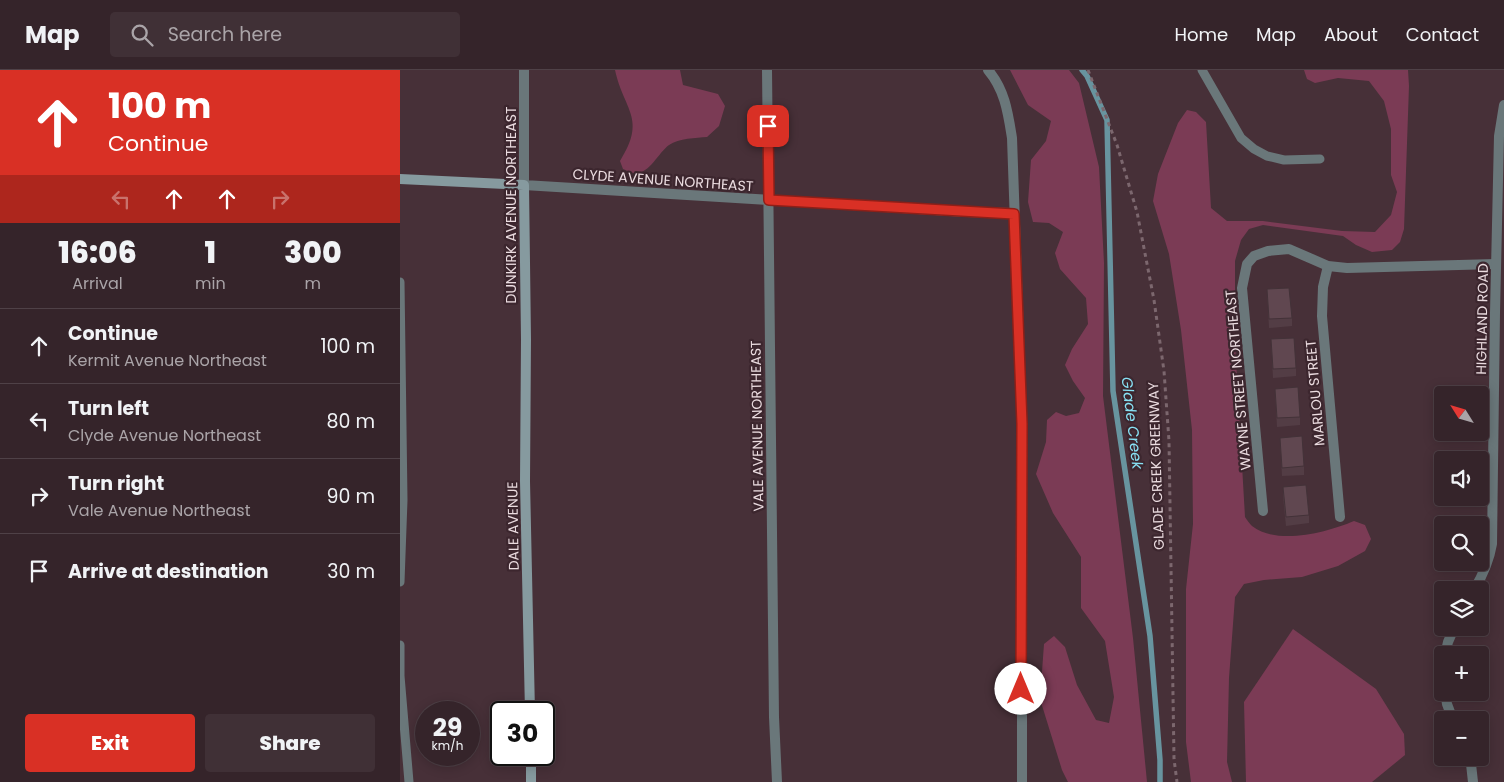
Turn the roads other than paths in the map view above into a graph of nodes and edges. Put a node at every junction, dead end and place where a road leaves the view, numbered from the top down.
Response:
1 (524, 70) edge
2 (767, 70) edge
3 (988, 70) edge
4 (1202, 70) edge
5 (1504, 105) edge
6 (1320, 159) dead end
7 (400, 179) edge
8 (524, 185) junction
9 (769, 200) junction
10 (1014, 214) junction
11 (1496, 264) junction
12 (1328, 266) junction
13 (400, 282) edge
14 (526, 339) joint
15 (1263, 511) dead end
16 (1340, 517) dead end
17 (1479, 581) edge
18 (400, 582) edge
19 (400, 645) edge
20 (530, 701) edge
21 (531, 766) edge
22 (1471, 766) edge
23 (409, 782) edge
24 (532, 782) edge
25 (777, 782) edge
26 (1022, 782) edge
27 (1473, 782) edge

1 - 8 street, DUNKIRK AVENUE NORTHEAST
2 - 9 street, VALE AVENUE NORTHEAST
3 - 10 street
4 - 6 lane
5 - 11 street, HIGHLAND ROAD
7 - 8 street, CLYDE AVENUE NORTHEAST
8 - 9 street, CLYDE AVENUE NORTHEAST
8 - 14 street, DUNKIRK AVENUE NORTHEAST
9 - 10 street, CLYDE AVENUE NORTHEAST
9 - 25 street, VALE AVENUE NORTHEAST
10 - 26 street
11 - 12 street, WAYNE STREET NORTHEAST
11 - 17 street, HIGHLAND ROAD
12 - 15 street, WAYNE STREET NORTHEAST
12 - 16 street, MARLOU STREET
13 - 18 lane
14 - 20 street, DALE AVENUE
19 - 23 lane
21 - 24 street
22 - 27 street

